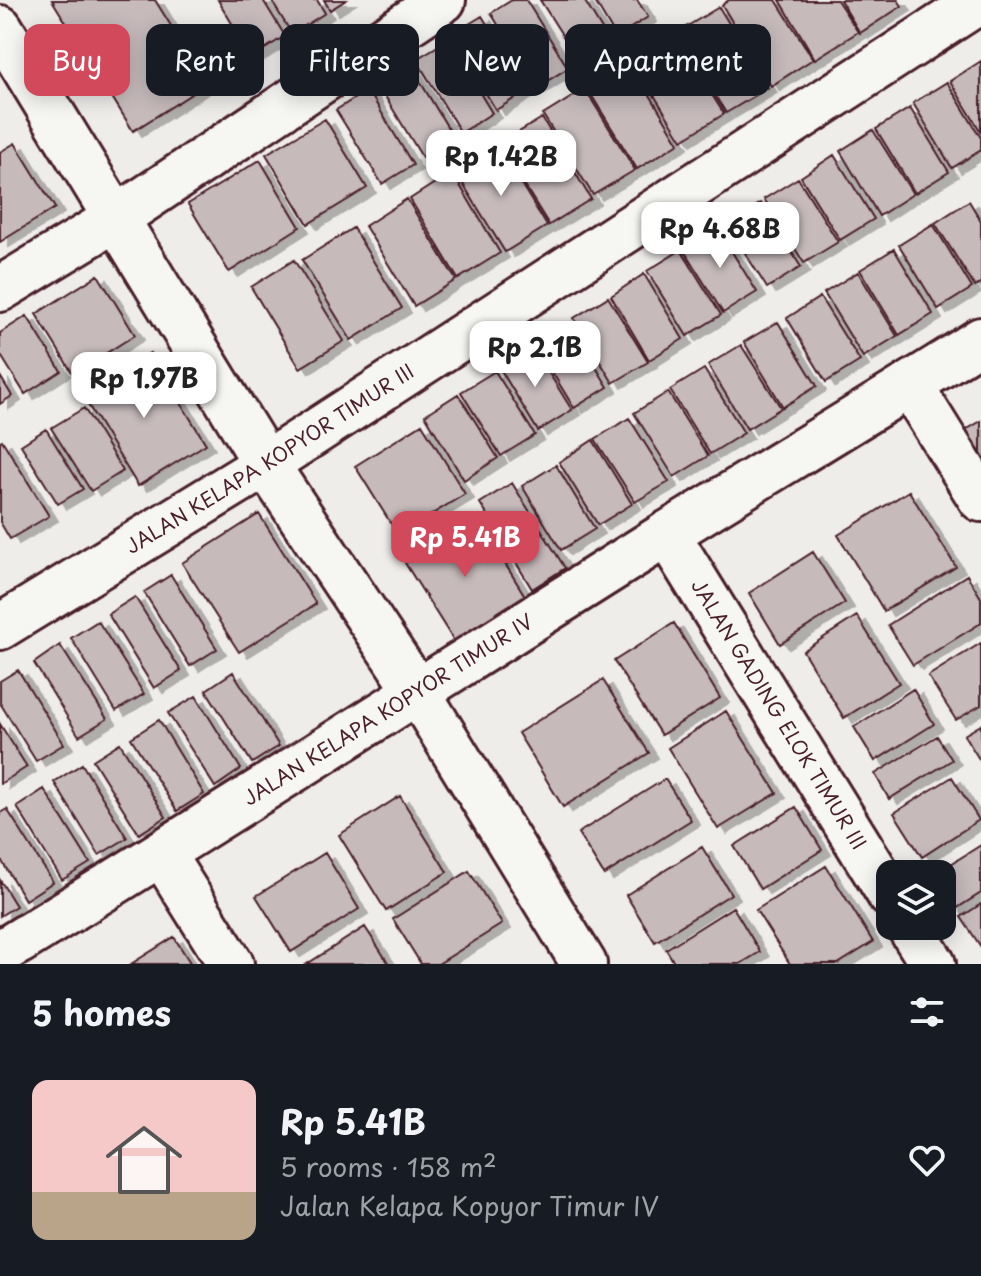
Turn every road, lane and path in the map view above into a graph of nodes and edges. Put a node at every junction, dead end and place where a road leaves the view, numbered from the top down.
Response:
1 (443, 0) edge
2 (981, 0) edge
3 (0, 28) edge
4 (115, 219) junction
5 (0, 289) edge
6 (981, 340) edge
7 (910, 385) junction
8 (266, 464) junction
9 (981, 499) edge
10 (667, 534) junction
11 (0, 627) edge
12 (417, 691) junction
13 (162, 854) junction
14 (876, 872) edge
15 (918, 940) edge
16 (0, 953) edge
17 (231, 964) edge
18 (584, 964) edge
19 (933, 964) edge

1 - 4 street
2 - 8 street, JALAN KELAPA KOPYOR TIMUR III
3 - 4 street
4 - 5 street
4 - 8 street
6 - 7 street, JALAN KELAPA KOPYOR TIMUR IV
7 - 9 street
7 - 10 street, JALAN KELAPA KOPYOR TIMUR IV
8 - 11 street, JALAN KELAPA KOPYOR TIMUR III
8 - 12 street
10 - 12 street, JALAN KELAPA KOPYOR TIMUR IV
10 - 14 street, JALAN GADING ELOK TIMUR III
12 - 13 street, JALAN KELAPA KOPYOR TIMUR IV
12 - 18 street
13 - 16 street, JALAN KELAPA KOPYOR TIMUR IV
13 - 17 street
15 - 19 street

